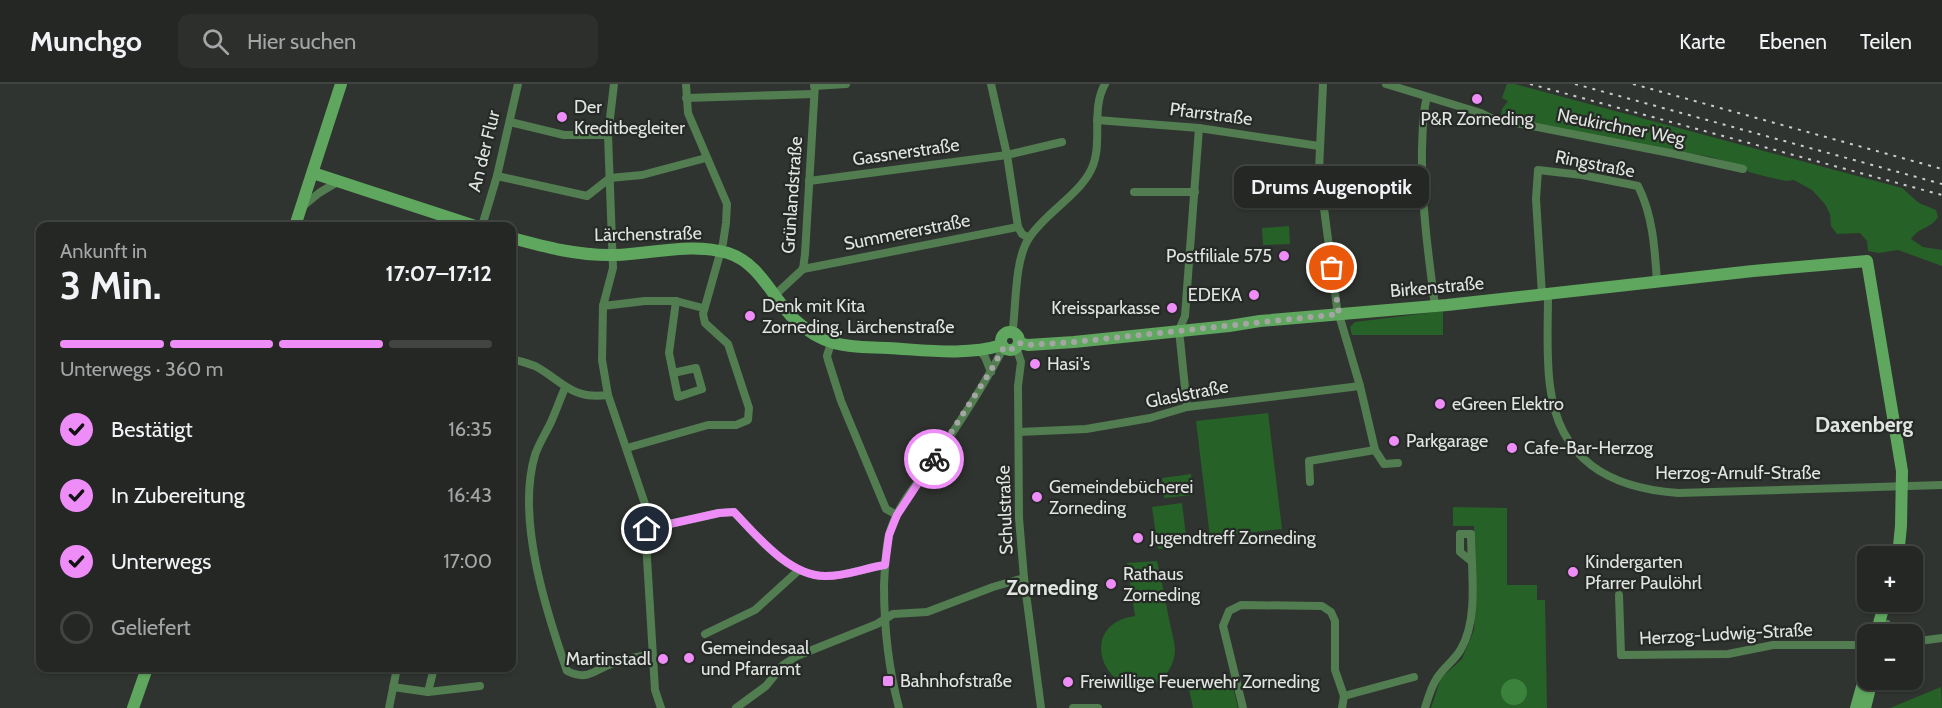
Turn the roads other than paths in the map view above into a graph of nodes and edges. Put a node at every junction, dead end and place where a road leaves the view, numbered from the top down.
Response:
1 (341, 84) edge
2 (518, 84) edge
3 (614, 84) edge
4 (686, 84) edge
5 (846, 84) edge
6 (1105, 84) edge
7 (1323, 84) edge
8 (1386, 84) edge
9 (995, 86) edge
10 (814, 88) edge
11 (1427, 97) junction
12 (686, 98) junction
13 (1097, 120) junction
14 (510, 122) junction
15 (1199, 128) junction
16 (608, 135) junction
17 (1062, 142) dead end
18 (1319, 146) junction
19 (1007, 155) junction
20 (706, 158) junction
21 (1743, 169) dead end
22 (314, 173) junction
23 (497, 176) junction
24 (610, 178) junction
25 (809, 181) junction
26 (339, 182) junction
27 (1134, 192) dead end
28 (1195, 192) junction
29 (302, 208) junction
30 (297, 222) edge
31 (463, 222) edge
32 (483, 222) edge
33 (1018, 227) junction
34 (1029, 238) junction
35 (516, 239) edge
36 (721, 252) junction
37 (612, 255) junction
38 (803, 269) junction
39 (1657, 282) junction
40 (1545, 294) junction
41 (775, 295) junction
42 (676, 301) junction
43 (603, 306) junction
44 (1435, 306) junction
45 (703, 308) junction
46 (1339, 314) junction
47 (1179, 330) junction
48 (1010, 333) joint
49 (831, 343) junction
50 (1010, 346) junction
51 (979, 350) junction
52 (516, 360) edge
53 (990, 372) junction
54 (673, 373) dead end
55 (1360, 386) junction
56 (565, 388) junction
57 (608, 395) junction
58 (1187, 407) junction
59 (1019, 432) junction
60 (627, 448) junction
61 (1375, 450) junction
62 (1398, 463) dead end
63 (1310, 482) dead end
64 (1942, 485) edge
65 (1898, 488) junction
66 (897, 515) junction
67 (647, 529) junction
68 (1893, 546) edge
69 (1899, 546) edge
70 (1471, 561) dead end
71 (885, 565) junction
72 (799, 570) junction
73 (1024, 578) junction
74 (1619, 595) dead end
75 (884, 619) junction
76 (705, 634) dead end
77 (1942, 638) edge
78 (1923, 641) edge
79 (1857, 645) edge
80 (652, 655) junction
81 (146, 672) edge
82 (396, 672) edge
83 (433, 672) edge
84 (1414, 677) dead end
85 (480, 686) dead end
86 (393, 687) junction
87 (1864, 690) edge
88 (1867, 690) edge
89 (428, 692) junction
90 (1344, 696) junction
91 (134, 708) edge
92 (389, 708) edge
93 (661, 708) edge
94 (736, 708) edge
95 (899, 708) edge
96 (1041, 708) edge
97 (1073, 708) edge
98 (1098, 708) edge
99 (1243, 708) edge
100 (1342, 708) edge
101 (1425, 708) edge
102 (1856, 708) edge
103 (1865, 708) edge

1 - 22 street
2 - 14 street, An der Flur
3 - 16 street
4 - 12 street
5 - 10 street
6 - 13 street
7 - 18 street
8 - 11 street
9 - 19 street
10 - 12 street
10 - 25 street, Grünlandstraße
11 - 21 street, Neukirchner Weg
11 - 44 street
12 - 20 street
13 - 15 street, Pfarrstraße
13 - 34 street
14 - 16 street
14 - 23 street, An der Flur
15 - 18 street, Pfarrstraße
15 - 28 street
16 - 24 street
17 - 19 street, Gassnerstraße
18 - 46 street
19 - 25 street, Gassnerstraße
19 - 33 street
20 - 24 street
20 - 36 street
22 - 26 street
22 - 29 street
23 - 24 street
23 - 32 street, An der Flur
24 - 37 street
25 - 38 street, Grünlandstraße
26 - 29 street
26 - 31 street
27 - 28 street
28 - 47 street
29 - 30 street
33 - 34 street
33 - 38 street, Summererstraße
34 - 48 street
35 - 37 street, Lärchenstraße
36 - 37 street, Lärchenstraße
36 - 41 street, Lärchenstraße
36 - 45 street
37 - 43 street
38 - 41 street, Grünlandstraße
39 - 40 street, Birkenstraße
39 - 40 street, Ringstraße
39 - 65 street, Birkenstraße
40 - 44 street, Birkenstraße
40 - 65 street, Herzog-Arnulf-Straße
41 - 49 street, Lärchenstraße
42 - 43 street
42 - 45 street
42 - 54 street
43 - 57 street
44 - 46 street, Birkenstraße
45 - 60 street
46 - 47 street, Birkenstraße
46 - 55 street
47 - 50 street, Birkenstraße
47 - 58 street
48 - 50 street
49 - 51 street, Lärchenstraße
49 - 66 street
50 - 51 street, Lärchenstraße
50 - 53 street
50 - 59 street, Schulstraße
51 - 53 street
52 - 56 street
53 - 66 street
55 - 58 street, Glaslstraße
55 - 61 street
56 - 57 street
56 - 80 street
57 - 60 street
58 - 59 street, Glaslstraße
59 - 73 street, Schulstraße
60 - 67 street
61 - 62 street
61 - 63 street
64 - 65 street, Herzog-Arnulf-Straße
65 - 68 street
65 - 69 street
66 - 71 street
67 - 72 street
67 - 80 street
70 - 101 street
71 - 72 street
71 - 75 street
72 - 76 street
73 - 75 street
73 - 96 street, Schulstraße
74 - 79 street, Herzog-Ludwig-Straße
75 - 94 street
75 - 95 street
77 - 78 street
80 - 93 street
81 - 91 street
82 - 86 street
83 - 89 street
84 - 90 street
85 - 89 street
86 - 89 street
86 - 92 street
87 - 102 street
88 - 103 street
90 - 99 street
90 - 100 street
97 - 98 street

